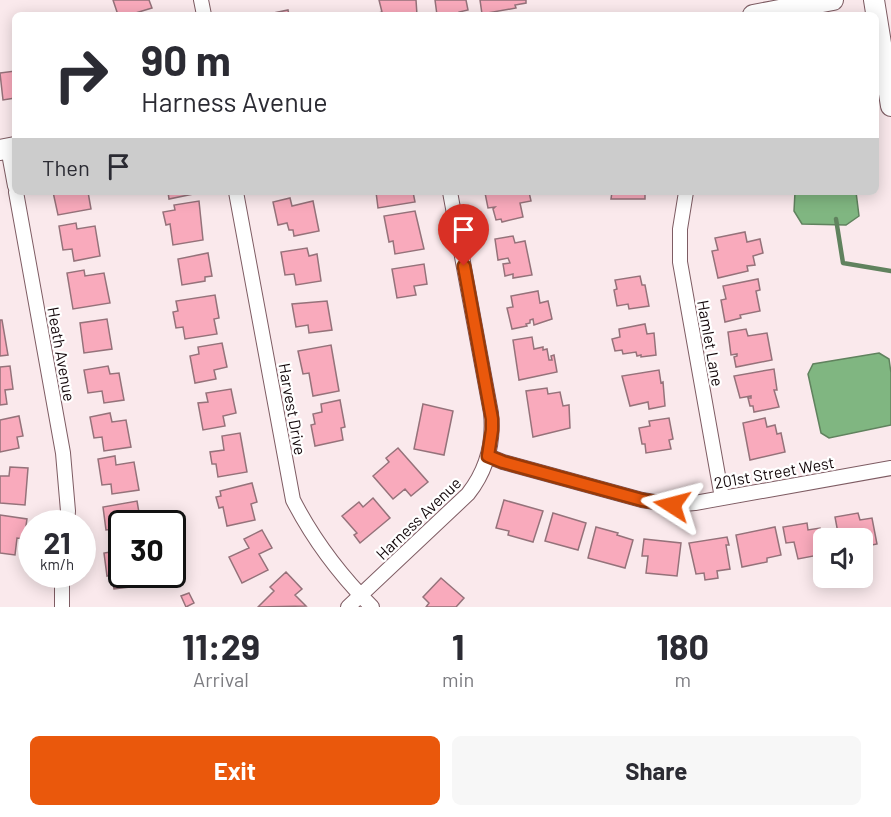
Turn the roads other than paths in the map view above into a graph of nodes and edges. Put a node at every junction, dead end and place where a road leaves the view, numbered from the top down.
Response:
1 (833, 0) edge
2 (769, 12) edge
3 (879, 31) edge
4 (891, 106) edge
5 (8, 148) edge
6 (12, 170) edge
7 (17, 195) edge
8 (237, 195) edge
9 (451, 195) edge
10 (686, 195) edge
11 (488, 456) junction
12 (891, 468) edge
13 (722, 498) junction
14 (68, 510) edge
15 (62, 588) edge
16 (361, 596) junction
17 (62, 607) edge
18 (348, 607) edge
19 (372, 607) edge

1 - 2 street
3 - 4 street
5 - 6 street
7 - 14 street, Heath Avenue
8 - 16 street, Harvest Drive
9 - 11 street, Harness Avenue
10 - 13 street, Hamlet Lane
11 - 13 street, 201st Street West
11 - 16 street, Harness Avenue
12 - 13 street, 201st Street West
15 - 17 street
16 - 18 street, Harness Avenue
16 - 19 street, Harvest Drive

